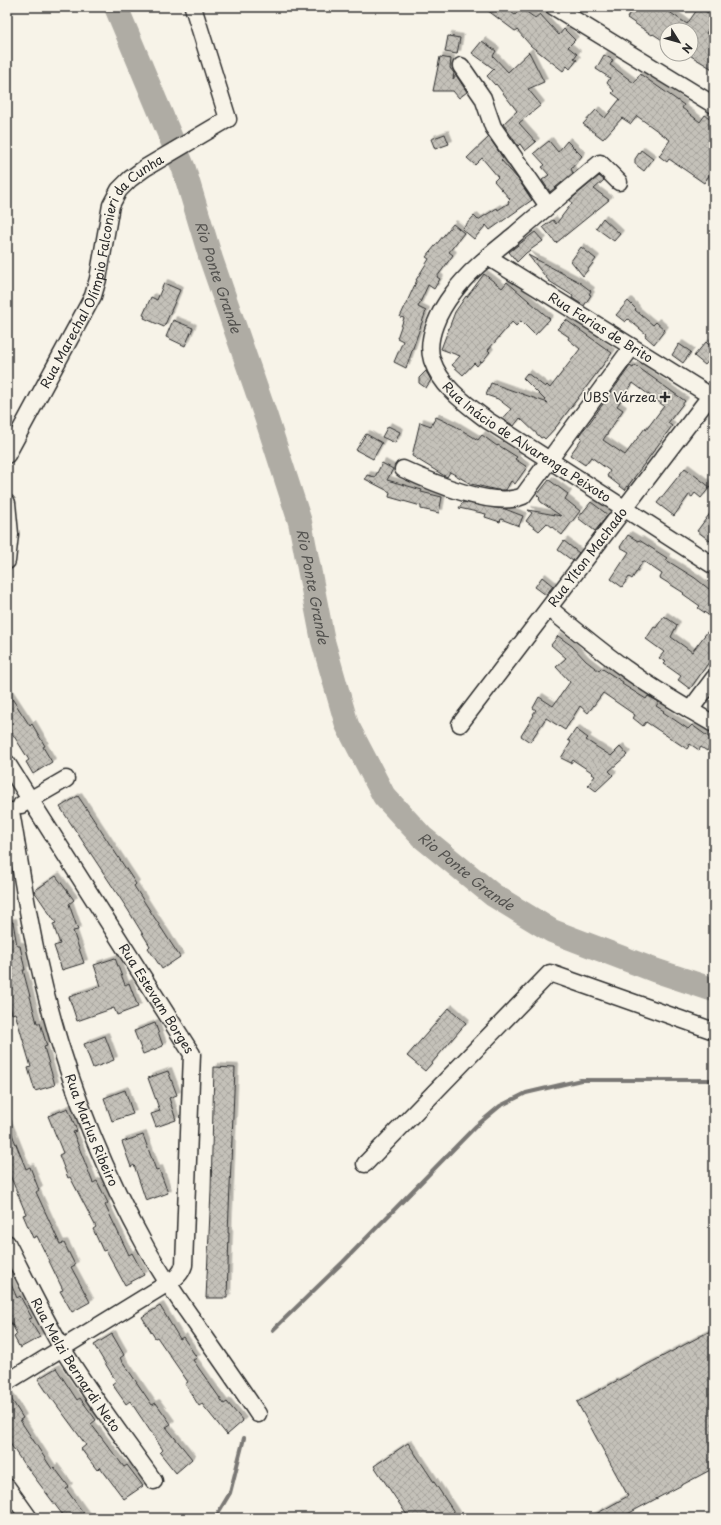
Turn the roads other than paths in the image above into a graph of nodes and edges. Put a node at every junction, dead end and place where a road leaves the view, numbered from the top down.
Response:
1 (193, 7) edge
2 (554, 7) edge
3 (575, 12) edge
4 (461, 66) dead end
5 (714, 105) edge
6 (619, 182) dead end
7 (548, 206) junction
8 (488, 257) junction
9 (632, 347) junction
10 (713, 395) edge
11 (7, 455) edge
12 (550, 460) junction
13 (403, 469) dead end
14 (7, 503) edge
15 (624, 508) junction
16 (7, 561) edge
17 (714, 566) edge
18 (549, 608) junction
19 (714, 678) edge
20 (690, 710) junction
21 (712, 723) dead end
22 (460, 724) dead end
23 (7, 763) edge
24 (66, 779) dead end
25 (30, 800) junction
26 (9, 811) edge
27 (714, 1031) edge
28 (365, 1164) dead end
29 (7, 1243) edge
30 (168, 1283) junction
31 (62, 1348) junction
32 (7, 1382) edge
33 (258, 1414) dead end
34 (154, 1481) dead end
35 (7, 1487) edge
36 (29, 1518) edge

1 - 11 street, Rua Marechal Olímpio Falconieri da Cunha
2 - 3 street
3 - 5 street
4 - 7 street
6 - 7 street
7 - 8 street
8 - 9 street, Rua Farias de Brito
8 - 12 street, Rua Inácio de Alvarenga Peixoto
9 - 10 street, Rua Farias de Brito
9 - 12 street
10 - 15 street, Rua Ylton Machado
12 - 13 street
12 - 15 street, Rua Inácio de Alvarenga Peixoto
14 - 16 street
15 - 17 street, Rua Inácio de Alvarenga Peixoto
15 - 18 street, Rua Ylton Machado
18 - 20 street
18 - 22 street, Rua Ylton Machado
19 - 20 street
20 - 21 street
23 - 25 street, Rua Estevam Borges
24 - 25 street
25 - 26 street
25 - 30 street, Rua Estevam Borges
26 - 30 street, Rua Marlus Ribeiro
27 - 28 street
29 - 31 street, Rua Melzi Bernardi Neto
30 - 31 street, Rua Estevam Borges
30 - 33 street, Rua Marlus Ribeiro
31 - 32 street, Rua Estevam Borges
31 - 34 street, Rua Melzi Bernardi Neto
35 - 36 street

